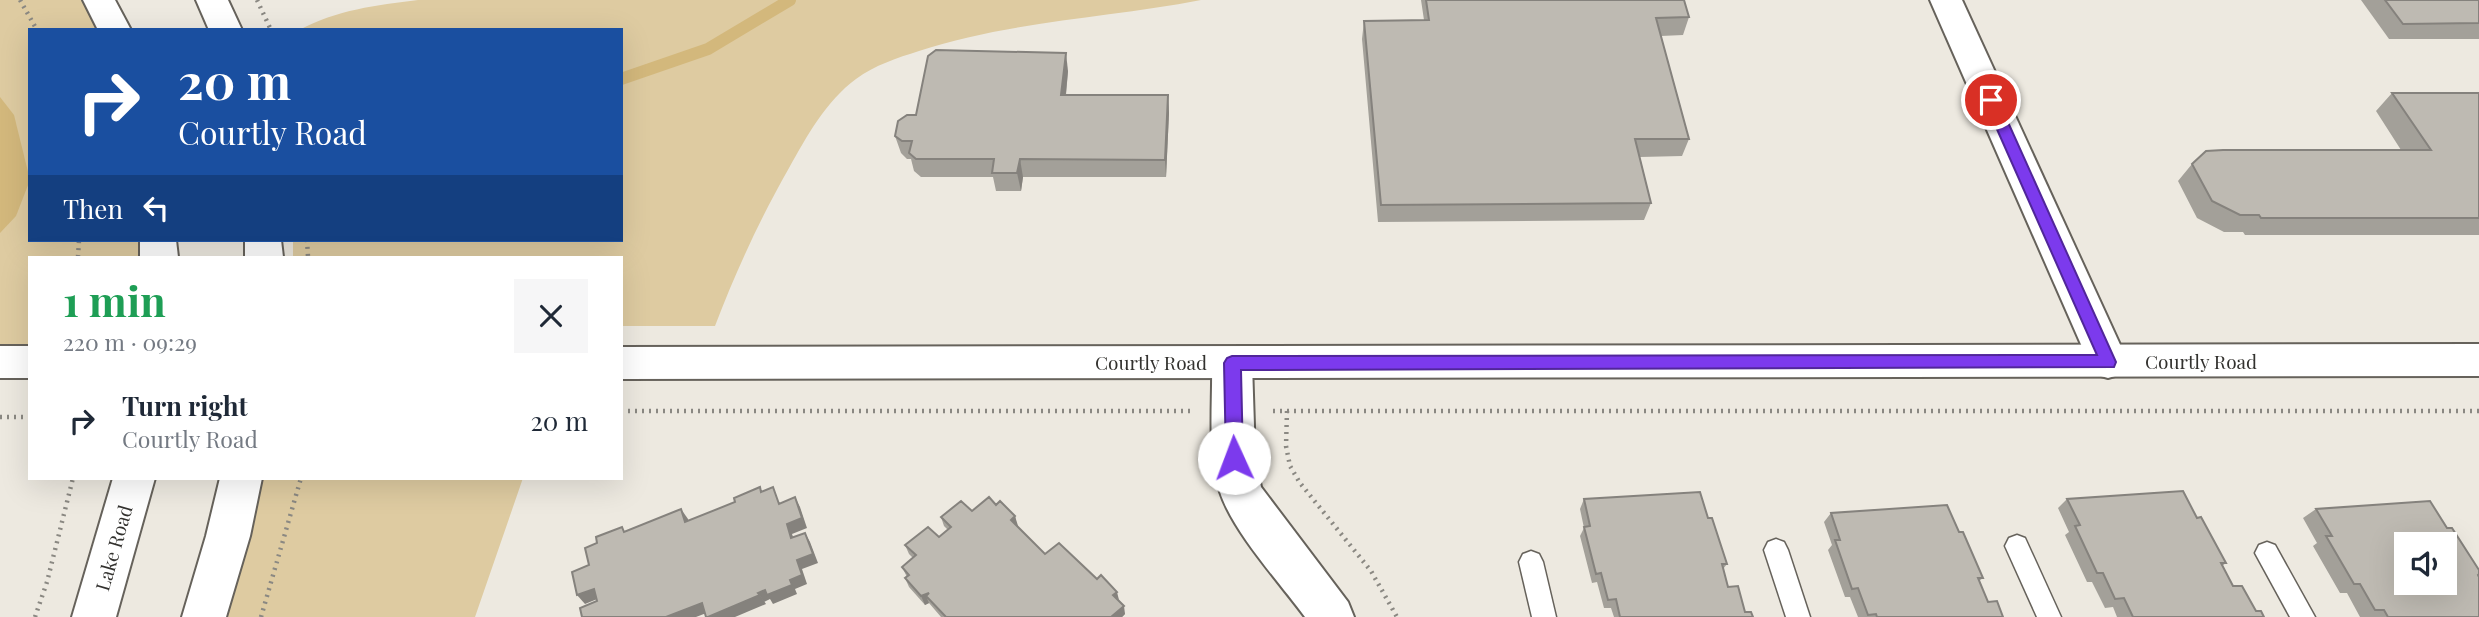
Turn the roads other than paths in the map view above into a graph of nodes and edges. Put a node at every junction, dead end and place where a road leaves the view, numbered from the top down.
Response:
1 (99, 0) edge
2 (212, 0) edge
3 (1946, 0) edge
4 (114, 28) edge
5 (225, 28) edge
6 (2479, 360) edge
7 (0, 362) edge
8 (28, 362) edge
9 (2108, 362) junction
10 (623, 363) edge
11 (1232, 363) junction
12 (133, 480) edge
13 (241, 480) edge
14 (2018, 546) dead end
15 (1776, 551) dead end
16 (2267, 553) dead end
17 (1531, 562) dead end
18 (94, 617) edge
19 (204, 617) edge
20 (1332, 617) edge
21 (1544, 617) edge
22 (1798, 617) edge
23 (2049, 617) edge
24 (2303, 617) edge

1 - 4 street
2 - 5 street
3 - 9 street
6 - 9 street, Courtly Road
7 - 8 street
9 - 11 street, Courtly Road
10 - 11 street, Courtly Road
11 - 20 street
12 - 18 street, Lake Road
13 - 19 street
14 - 23 lane
15 - 22 lane
16 - 24 lane
17 - 21 lane

